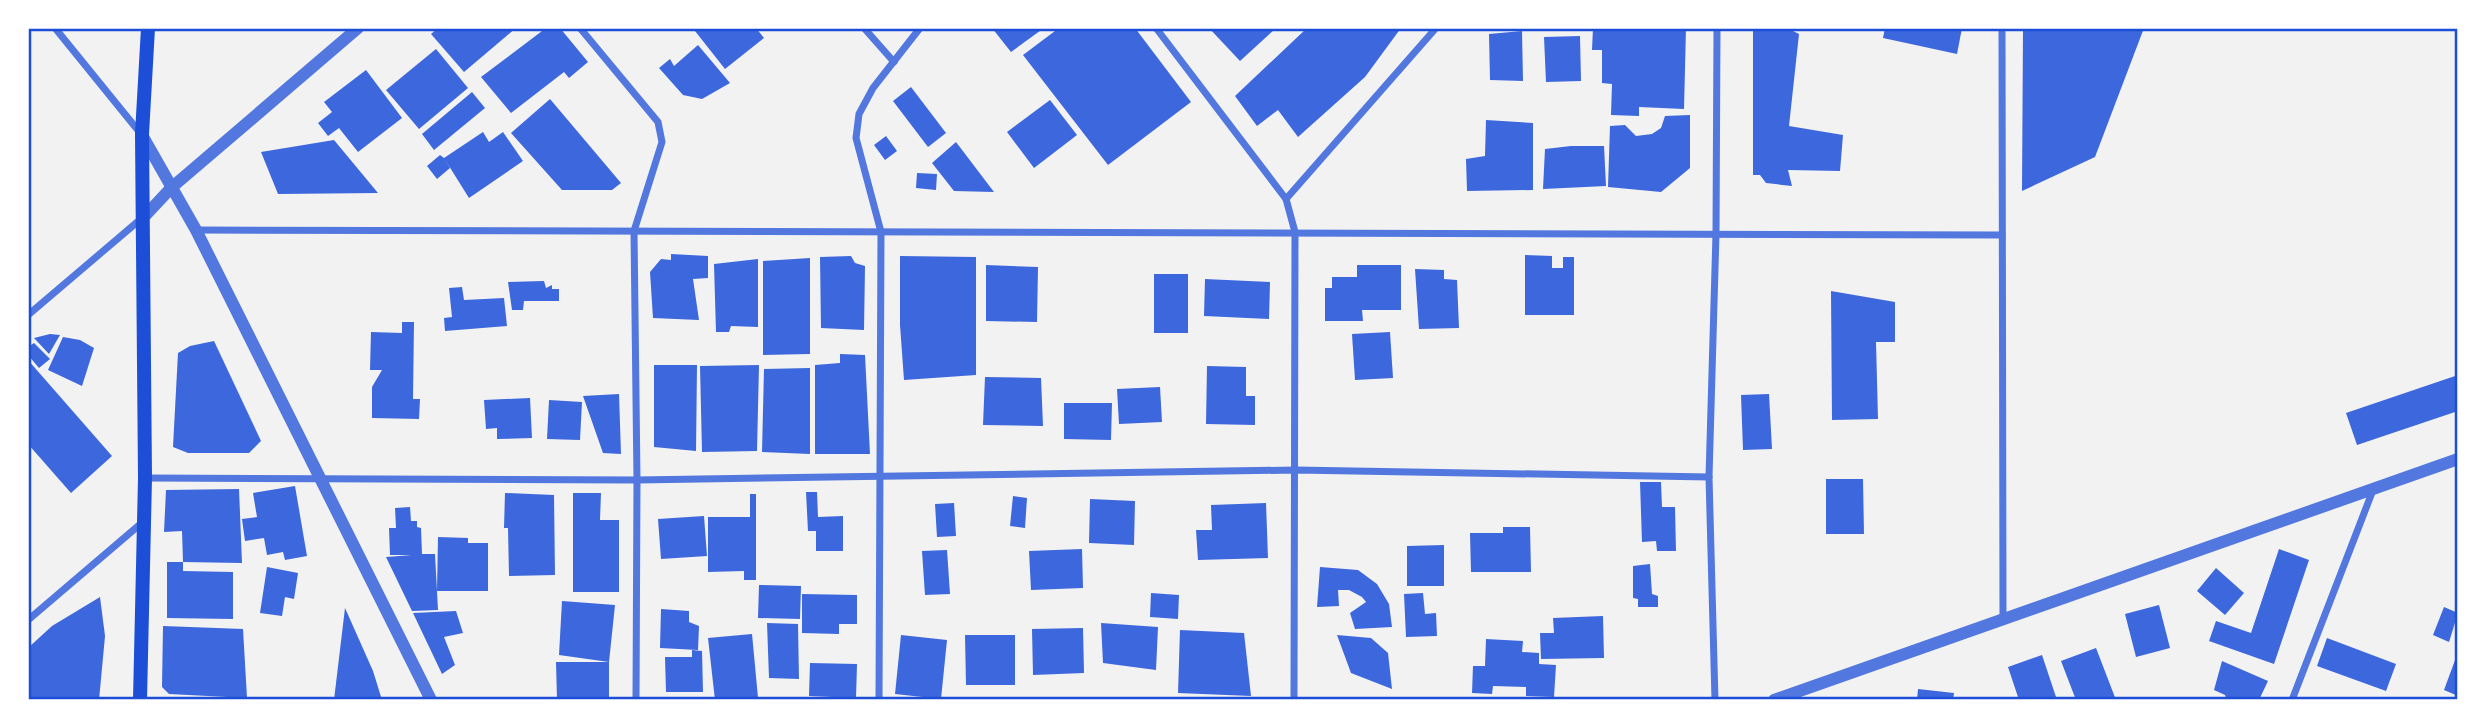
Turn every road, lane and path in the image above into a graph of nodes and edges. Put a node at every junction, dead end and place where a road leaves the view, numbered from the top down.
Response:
1 (55, 28) edge
2 (148, 28) edge
3 (358, 28) edge
4 (580, 28) edge
5 (864, 28) edge
6 (920, 28) edge
7 (1156, 28) edge
8 (1436, 28) edge
9 (1717, 28) edge
10 (2002, 28) edge
11 (894, 62) junction
12 (142, 134) junction
13 (171, 188) junction
14 (1286, 199) junction
15 (142, 218) junction
16 (196, 230) junction
17 (634, 231) junction
18 (881, 232) junction
19 (1295, 232) junction
20 (1716, 234) junction
21 (2002, 234) junction
22 (28, 316) edge
23 (2458, 459) edge
24 (1296, 470) junction
25 (880, 477) junction
26 (1709, 477) junction
27 (145, 478) junction
28 (319, 479) junction
29 (637, 480) junction
30 (2373, 489) junction
31 (144, 520) junction
32 (2003, 619) junction
33 (28, 621) edge
34 (140, 700) edge
35 (431, 700) edge
36 (636, 700) edge
37 (879, 700) edge
38 (1294, 700) edge
39 (1715, 700) edge
40 (1777, 700) edge
41 (2292, 700) edge

1 - 12 street
2 - 12 main road
3 - 13 street
4 - 17 street
5 - 11 street
6 - 11 street
7 - 14 street
8 - 14 street
9 - 20 street
10 - 21 street
11 - 18 street
12 - 13 street
12 - 15 main road
13 - 15 street
13 - 16 street
14 - 19 street
15 - 22 street
15 - 27 main road
16 - 17 street
16 - 28 street
17 - 18 street
17 - 29 street
18 - 19 street
18 - 25 street
19 - 20 street
19 - 24 street
20 - 21 street
20 - 26 street
21 - 32 street
23 - 30 street
24 - 25 street
24 - 26 street
24 - 38 street
25 - 29 street
25 - 37 street
26 - 39 street
27 - 28 street
27 - 31 main road
28 - 29 street
28 - 35 street
29 - 36 street
30 - 32 street
30 - 41 street
31 - 33 street
31 - 34 main road
32 - 40 street

